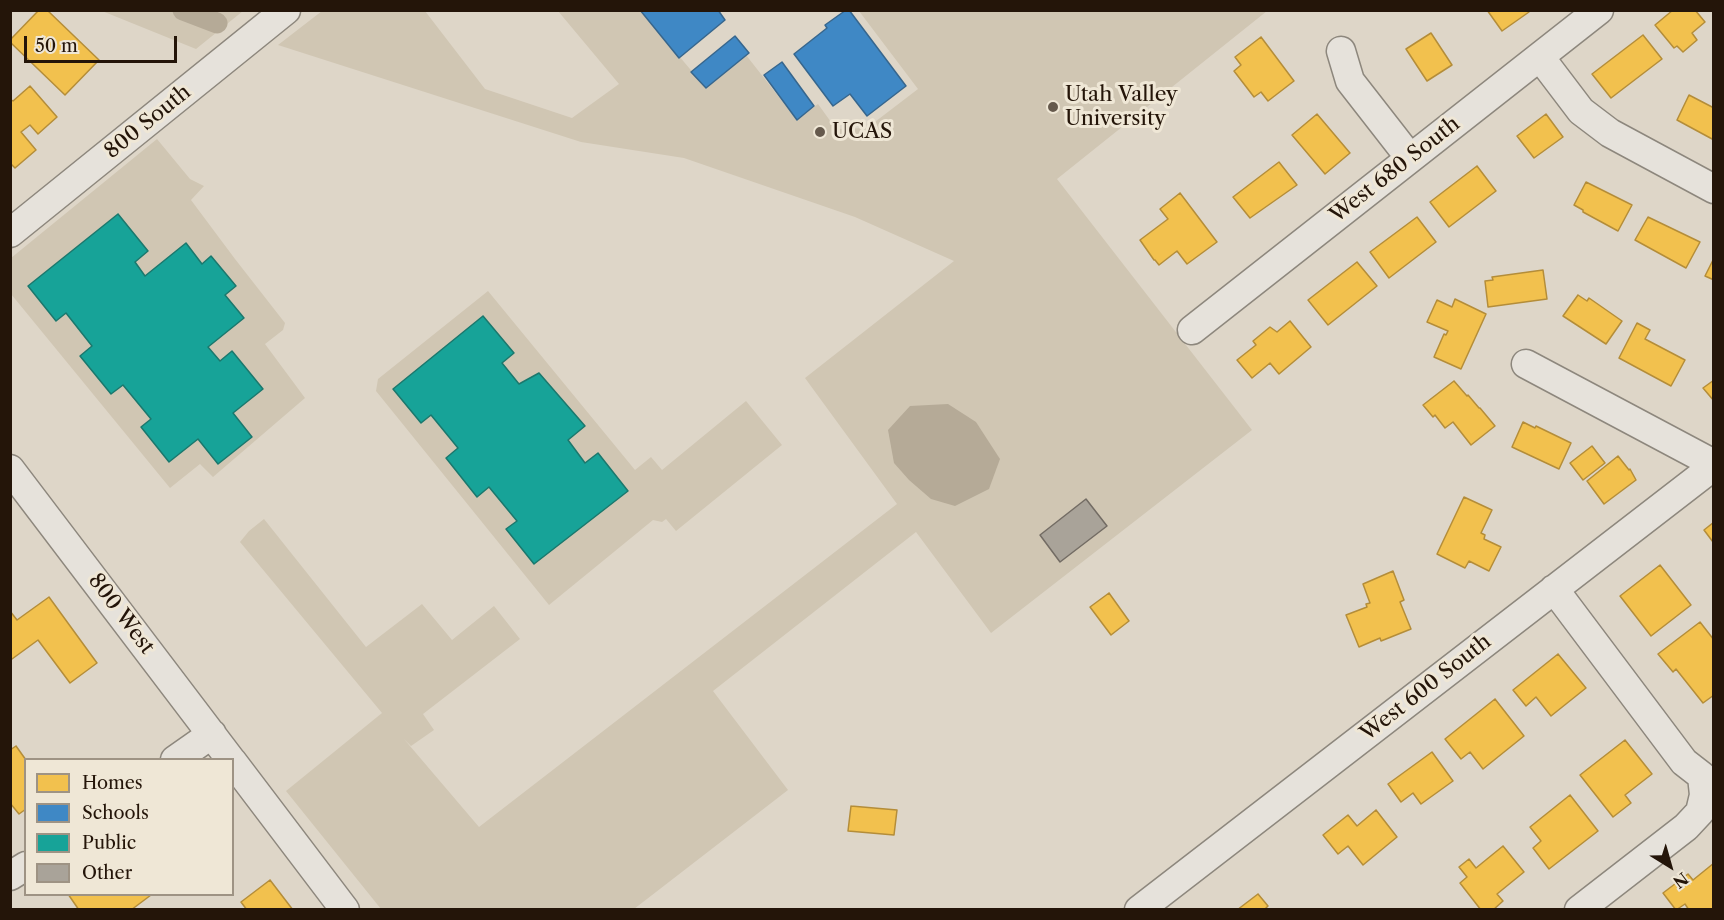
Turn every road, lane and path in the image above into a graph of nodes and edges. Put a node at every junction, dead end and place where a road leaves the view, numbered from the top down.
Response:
1 (286, 10) edge
2 (1599, 10) edge
3 (1341, 51) dead end
4 (1540, 57) junction
5 (1410, 158) junction
6 (1713, 189) edge
7 (10, 233) edge
8 (1192, 330) dead end
9 (1526, 364) dead end
10 (1713, 465) edge
11 (10, 469) edge
12 (1554, 589) junction
13 (212, 734) junction
14 (176, 758) edge
15 (230, 758) edge
16 (234, 763) edge
17 (345, 909) edge
18 (1139, 909) edge
19 (1579, 909) edge

1 - 7 street, 800 South
2 - 4 street, West 680 South
3 - 5 street
4 - 5 street, West 680 South
4 - 6 street
5 - 8 street, West 680 South
9 - 10 street
10 - 12 street, West 600 South
11 - 13 street, 800 West
12 - 18 street, West 600 South
12 - 19 street
13 - 14 street
13 - 15 street, 800 West
16 - 17 street, 800 West

